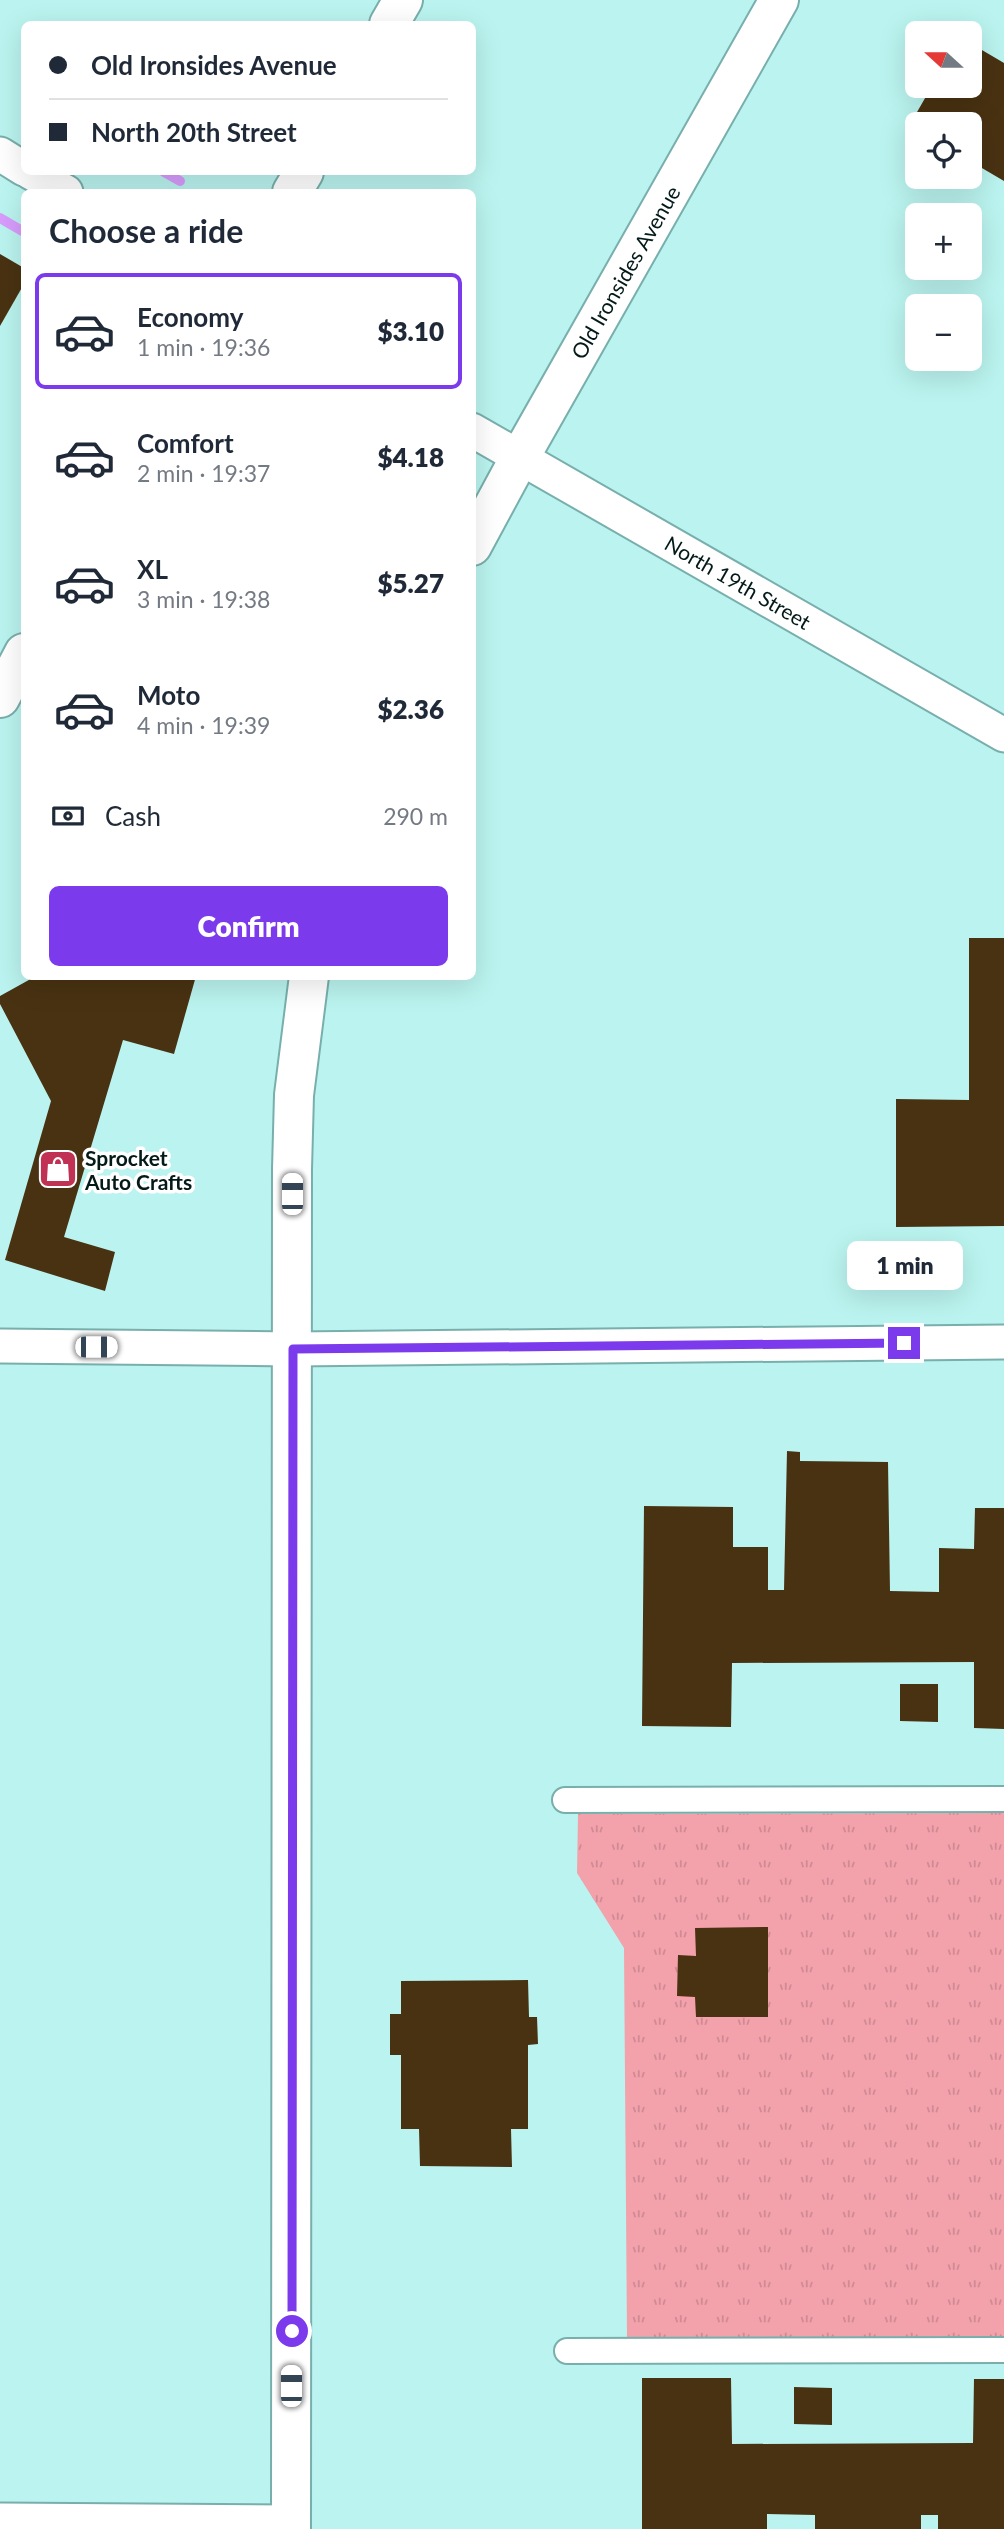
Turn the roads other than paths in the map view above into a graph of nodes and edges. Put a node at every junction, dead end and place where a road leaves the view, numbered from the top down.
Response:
1 (403, 0) edge
2 (779, 0) edge
3 (390, 21) edge
4 (0, 154) edge
5 (21, 167) edge
6 (35, 175) edge
7 (61, 189) edge
8 (476, 432) edge
9 (520, 457) junction
10 (476, 539) edge
11 (21, 659) edge
12 (0, 698) edge
13 (1004, 735) edge
14 (308, 980) edge
15 (1004, 1342) edge
16 (0, 1346) edge
17 (293, 1349) junction
18 (1004, 1799) edge
19 (565, 1800) dead end
20 (1004, 2350) edge
21 (567, 2351) dead end
22 (0, 2520) edge
23 (291, 2526) edge

1 - 3 street
2 - 9 street, Old Ironsides Avenue
4 - 5 street
6 - 7 street
8 - 9 street, North 19th Street
9 - 10 street, Old Ironsides Avenue
9 - 13 street, North 19th Street
11 - 12 street
14 - 17 street
15 - 17 street
16 - 17 street
17 - 23 street
18 - 19 street
20 - 21 street
22 - 23 street

